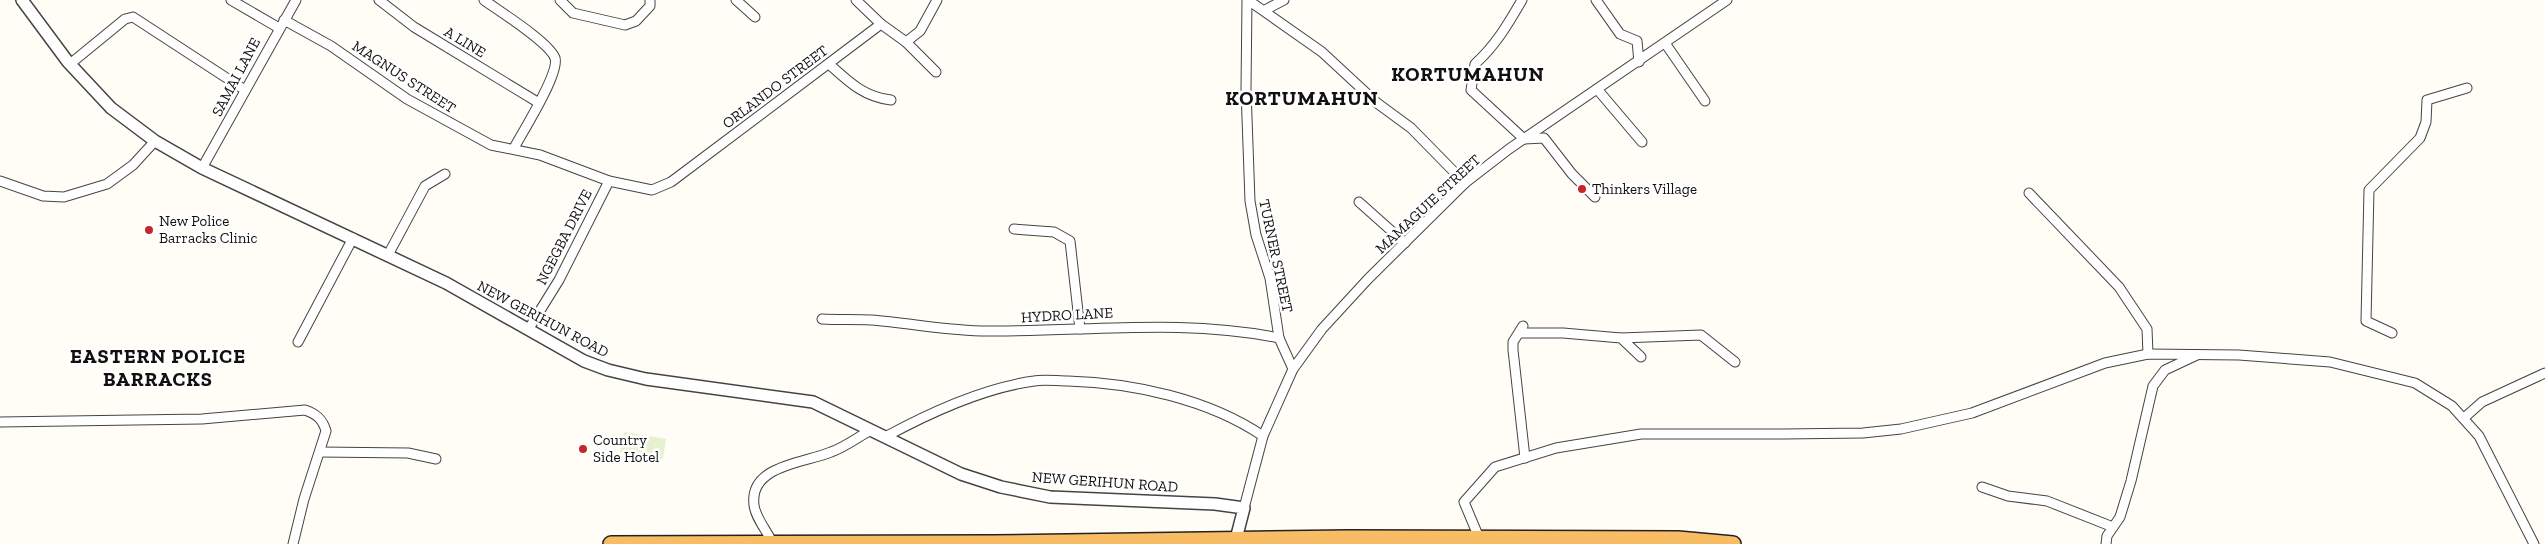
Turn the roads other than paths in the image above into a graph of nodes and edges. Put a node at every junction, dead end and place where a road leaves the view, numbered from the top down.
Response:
1 (22, 0) edge
2 (231, 0) edge
3 (296, 0) edge
4 (379, 0) edge
5 (484, 0) edge
6 (560, 0) edge
7 (650, 0) edge
8 (736, 0) edge
9 (936, 0) edge
10 (1247, 0) edge
11 (1284, 0) edge
12 (1522, 0) edge
13 (1596, 0) edge
14 (1727, 0) edge
15 (861, 1) edge
16 (1265, 10) junction
17 (755, 17) dead end
18 (281, 24) junction
19 (881, 24) junction
20 (906, 42) junction
21 (1665, 43) junction
22 (1638, 62) junction
23 (70, 64) junction
24 (829, 64) junction
25 (936, 72) dead end
26 (2467, 88) dead end
27 (1597, 89) junction
28 (245, 90) junction
29 (891, 100) dead end
30 (1705, 101) dead end
31 (539, 103) junction
32 (1524, 139) junction
33 (156, 141) junction
34 (1642, 142) dead end
35 (514, 148) junction
36 (202, 168) junction
37 (445, 174) dead end
38 (0, 181) edge
39 (609, 182) junction
40 (1465, 183) junction
41 (2029, 193) dead end
42 (1595, 197) dead end
43 (1359, 202) dead end
44 (1014, 229) dead end
45 (353, 238) junction
46 (1404, 243) junction
47 (388, 255) junction
48 (822, 319) dead end
49 (1080, 329) junction
50 (528, 330) junction
51 (2392, 333) dead end
52 (1279, 338) junction
53 (1621, 338) junction
54 (298, 342) dead end
55 (2148, 354) junction
56 (2199, 354) junction
57 (1641, 358) dead end
58 (1734, 362) dead end
59 (1292, 369) junction
60 (2545, 373) edge
61 (2464, 418) junction
62 (0, 422) edge
63 (871, 430) junction
64 (1263, 436) junction
65 (885, 437) junction
66 (320, 452) junction
67 (1525, 458) junction
68 (436, 459) dead end
69 (1982, 487) dead end
70 (1244, 508) junction
71 (2113, 527) junction
72 (1480, 540) junction
73 (1644, 541) edge
74 (772, 542) junction
75 (1236, 542) edge
76 (1495, 542) edge
77 (993, 543) edge
78 (293, 544) edge
79 (611, 544) edge
80 (1733, 544) edge
81 (2106, 544) edge
82 (2534, 544) edge

1 - 23 street, NEW GERIHUN ROAD
2 - 18 street, MAGNUS STREET
3 - 18 street, SAMAI LANE
4 - 31 street, A LINE
5 - 31 street
6 - 7 street
8 - 17 street
9 - 20 street
10 - 16 street
10 - 52 street, TURNER STREET
11 - 16 street
12 - 32 street
13 - 22 street
14 - 21 street, MAMAGUIE STREET
15 - 19 street
16 - 40 street
18 - 28 street, SAMAI LANE
18 - 35 street, MAGNUS STREET
19 - 20 street
19 - 24 street, ORLANDO STREET
20 - 25 street
21 - 22 street, MAMAGUIE STREET
21 - 30 street
22 - 27 street, MAMAGUIE STREET
23 - 28 street
23 - 33 street, NEW GERIHUN ROAD
24 - 29 street
24 - 39 street, ORLANDO STREET
26 - 51 street
27 - 32 street, MAMAGUIE STREET
27 - 34 street
28 - 36 street, SAMAI LANE
31 - 35 street
32 - 40 street, MAMAGUIE STREET
32 - 42 street
33 - 36 street, NEW GERIHUN ROAD
33 - 38 street
35 - 39 street, MAGNUS STREET
36 - 45 street, NEW GERIHUN ROAD
37 - 47 street
39 - 50 street, NGEGBA DRIVE
40 - 46 street, MAMAGUIE STREET
41 - 55 street
43 - 46 street
44 - 49 street
45 - 47 street, NEW GERIHUN ROAD
45 - 54 street
46 - 59 street, MAMAGUIE STREET
47 - 50 street, NEW GERIHUN ROAD
48 - 49 street, HYDRO LANE
49 - 52 street, HYDRO LANE
50 - 63 street, NEW GERIHUN ROAD
52 - 59 street
53 - 57 street
53 - 58 street
53 - 67 street
55 - 56 street
55 - 67 street
56 - 61 street
56 - 71 street
59 - 64 street, MAMAGUIE STREET
60 - 61 street
61 - 82 street
62 - 66 street
63 - 65 street, NEW GERIHUN ROAD
63 - 74 street
64 - 65 street
64 - 70 street, MAMAGUIE STREET
65 - 70 street, NEW GERIHUN ROAD
66 - 68 street
66 - 78 street
67 - 72 street
69 - 71 street
70 - 75 street
71 - 81 street
72 - 75 highway
72 - 76 highway
73 - 76 highway
73 - 80 highway
74 - 77 highway
74 - 79 highway
75 - 77 highway

